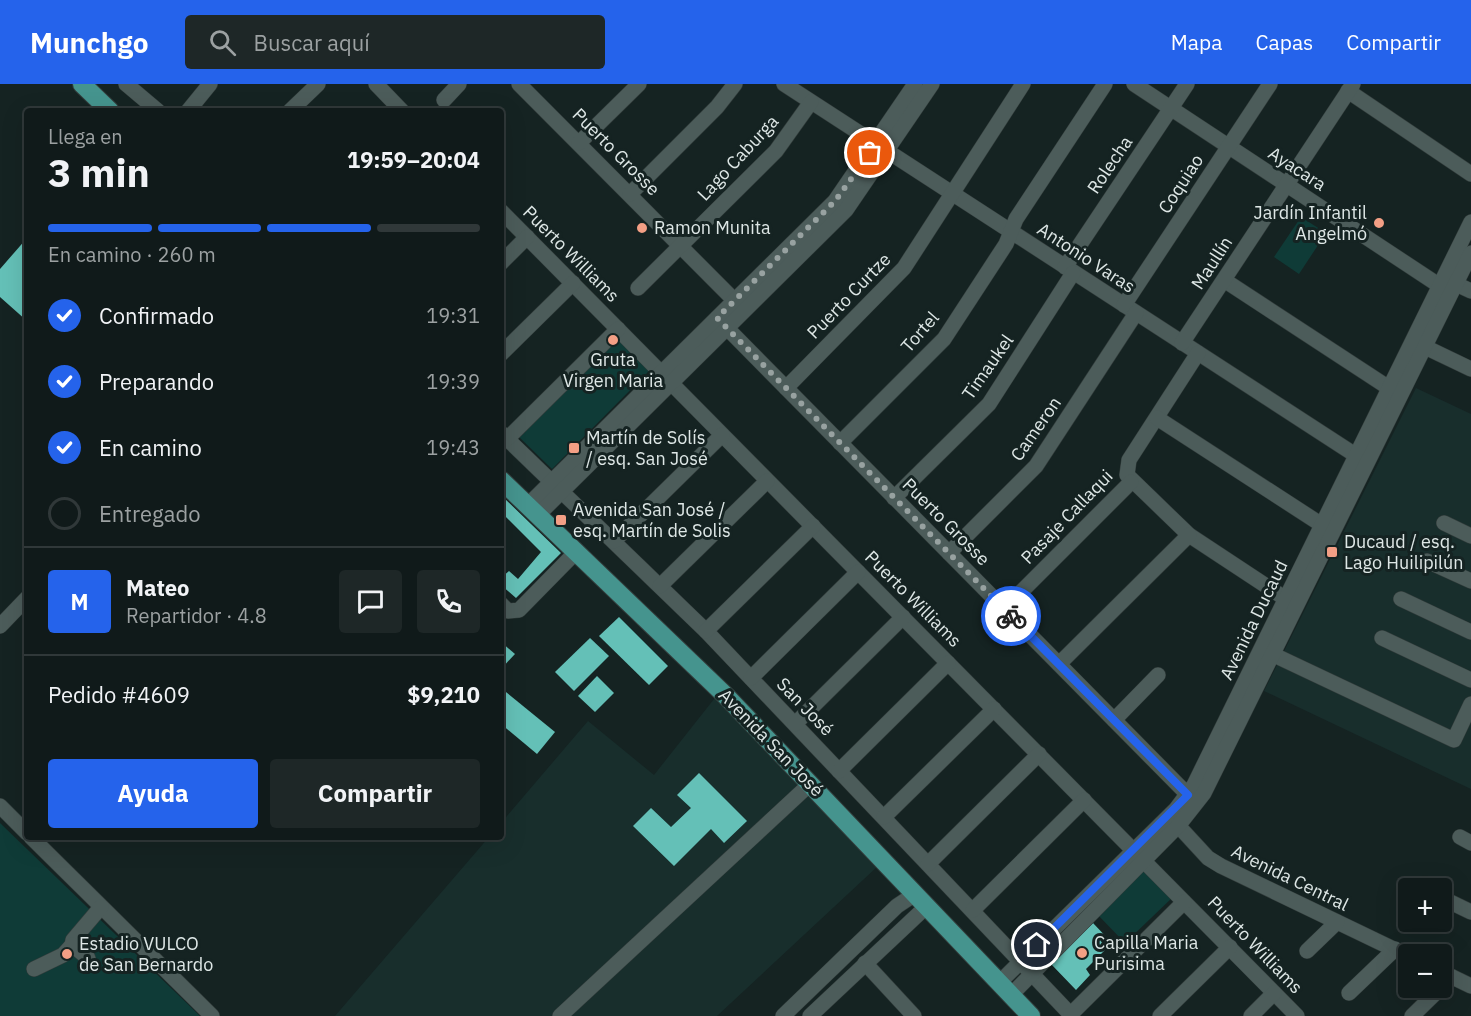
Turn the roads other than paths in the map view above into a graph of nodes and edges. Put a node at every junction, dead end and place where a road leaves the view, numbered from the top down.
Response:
1 (74, 84) edge
2 (126, 84) edge
3 (210, 84) edge
4 (318, 84) edge
5 (376, 84) edge
6 (459, 84) edge
7 (519, 84) edge
8 (639, 84) edge
9 (735, 84) edge
10 (784, 84) edge
11 (915, 84) edge
12 (933, 84) edge
13 (1023, 84) edge
14 (1105, 84) edge
15 (1134, 84) edge
16 (1187, 84) edge
17 (1270, 84) edge
18 (1351, 88) edge
19 (87, 89) edge
20 (444, 100) dead end
21 (811, 102) junction
22 (107, 108) edge
23 (154, 108) edge
24 (190, 108) edge
25 (293, 108) edge
26 (392, 108) edge
27 (1171, 108) junction
28 (579, 143) junction
29 (1229, 147) junction
30 (882, 148) junction
31 (1471, 174) edge
32 (1287, 185) junction
33 (630, 194) junction
34 (952, 194) junction
35 (504, 214) edge
36 (1471, 222) edge
37 (1011, 232) junction
38 (527, 237) junction
39 (681, 245) junction
40 (1471, 253) edge
41 (504, 260) edge
42 (1069, 270) junction
43 (1224, 280) junction
44 (573, 284) junction
45 (1456, 284) junction
46 (1440, 286) junction
47 (638, 288) dead end
48 (1471, 291) edge
49 (735, 301) junction
50 (1130, 309) junction
51 (722, 323) junction
52 (618, 329) junction
53 (1182, 343) junction
54 (1425, 347) junction
55 (504, 351) edge
56 (1198, 353) junction
57 (1471, 369) edge
58 (666, 379) junction
59 (786, 388) junction
60 (1389, 388) junction
61 (1157, 418) junction
62 (722, 435) junction
63 (504, 436) edge
64 (840, 443) junction
65 (1362, 459) junction
66 (768, 481) junction
67 (1131, 482) junction
68 (504, 483) edge
69 (557, 487) junction
70 (894, 498) junction
71 (533, 510) junction
72 (1444, 523) dead end
73 (1322, 525) junction
74 (813, 526) junction
75 (1189, 535) junction
76 (1471, 536) edge
77 (614, 542) junction
78 (577, 551) junction
79 (949, 553) junction
80 (1427, 561) dead end
81 (858, 572) junction
82 (1471, 581) edge
83 (660, 586) junction
84 (1286, 599) junction
85 (1401, 599) dead end
86 (24, 601) edge
87 (504, 607) edge
88 (1004, 609) junction
89 (903, 617) junction
90 (0, 626) edge
91 (706, 632) junction
92 (1471, 632) edge
93 (1382, 638) dead end
94 (1274, 655) junction
95 (948, 663) junction
96 (1059, 664) junction
97 (1158, 675) dead end
98 (751, 678) junction
99 (1471, 680) edge
100 (1471, 704) edge
101 (994, 709) junction
102 (1114, 720) junction
103 (795, 724) junction
104 (1039, 754) junction
105 (839, 771) junction
106 (810, 784) junction
107 (1192, 799) junction
108 (1084, 800) junction
109 (0, 806) edge
110 (884, 817) junction
111 (1174, 821) junction
112 (24, 830) edge
113 (34, 840) edge
114 (1139, 855) junction
115 (928, 864) junction
116 (921, 900) junction
117 (1184, 902) junction
118 (1452, 902) edge
119 (101, 907) junction
120 (973, 910) junction
121 (1471, 912) edge
122 (1337, 922) junction
123 (72, 945) junction
124 (1230, 947) junction
125 (1398, 950) edge
126 (1307, 951) dead end
127 (1398, 955) edge
128 (88, 958) dead end
129 (865, 963) junction
130 (1026, 967) junction
131 (34, 969) dead end
132 (1452, 976) edge
133 (1471, 986) edge
134 (1005, 989) junction
135 (1274, 993) junction
136 (1349, 993) dead end
137 (1427, 998) edge
138 (813, 1015) edge
139 (1072, 1015) edge
140 (212, 1016) edge
141 (560, 1016) edge
142 (783, 1016) edge
143 (914, 1016) edge
144 (1031, 1016) edge
145 (1160, 1016) edge
146 (1251, 1016) edge
147 (1297, 1016) edge
148 (1412, 1016) edge

1 - 19 main road
2 - 23 street
3 - 24 street
4 - 25 street
5 - 26 street
6 - 20 street
7 - 28 street, Puerto Grosse
8 - 28 street
9 - 33 street
10 - 21 street, Antonio Varas
11 - 30 street
12 - 30 street
13 - 34 street, Puerto Curtze
14 - 37 street, Tortel
15 - 27 street, Ayacara
16 - 27 street, Rolecha
17 - 29 street, Coquiao
18 - 31 street
18 - 32 street, Maullín
19 - 22 main road
21 - 30 street, Antonio Varas
21 - 39 street, Lago Caburga
27 - 29 street, Ayacara
27 - 42 street, Rolecha
28 - 33 street, Puerto Grosse
29 - 32 street, Ayacara
29 - 50 street, Coquiao
30 - 34 street, Antonio Varas
30 - 49 street
30 - 51 street
32 - 43 street, Maullín
32 - 46 street, Ayacara
33 - 39 street, Puerto Grosse
34 - 37 street, Antonio Varas
34 - 59 street, Puerto Curtze
35 - 38 street, Puerto Williams
36 - 46 street, Avenida Ducaud
37 - 42 street, Antonio Varas
37 - 64 street, Tortel
38 - 41 street
38 - 44 street, Puerto Williams
39 - 47 street, Lago Caburga
39 - 49 street, Puerto Grosse
40 - 45 street, Avenida Ducaud
42 - 50 street, Antonio Varas
42 - 70 street, Timaukel
43 - 53 street, Maullín
43 - 60 street
44 - 52 street, Puerto Williams
44 - 55 street
45 - 48 street
45 - 54 street, Avenida Ducaud
46 - 60 street, Avenida Ducaud
49 - 51 street
50 - 53 street, Antonio Varas
50 - 79 street, Cameron
51 - 58 street
51 - 59 street, Puerto Grosse
52 - 58 street, Puerto Williams
52 - 63 street
53 - 56 street, Antonio Varas
54 - 57 street
54 - 65 street, Avenida Ducaud
56 - 61 street, Pasaje Callaqui
56 - 65 street, Antonio Varas
58 - 62 street, Puerto Williams
58 - 69 street
59 - 64 street, Puerto Grosse
60 - 65 street, Avenida Ducaud
61 - 67 street, Pasaje Callaqui
61 - 73 street
62 - 66 street, Puerto Williams
62 - 77 street
63 - 69 street, San José
64 - 70 street, Puerto Grosse
65 - 73 street, Avenida Ducaud
65 - 94 street, Avenida Ducaud
66 - 74 street, Puerto Williams
66 - 83 street
67 - 75 street
67 - 88 street, Pasaje Callaqui
68 - 71 main road, Avenida San José
69 - 71 street
69 - 77 street, San José
70 - 79 street, Puerto Grosse
71 - 78 main road, Avenida San José
72 - 76 street
73 - 84 street, Avenida Ducaud
74 - 81 street, Puerto Williams
74 - 91 street
75 - 84 street
75 - 96 street
77 - 83 street, San José
78 - 87 street
78 - 106 main road, Avenida San José
79 - 88 street, Puerto Grosse
80 - 82 street
81 - 89 street, Puerto Williams
81 - 98 street
83 - 91 street, San José
84 - 107 street, Avenida Ducaud
85 - 92 street
86 - 90 street
88 - 96 street, Puerto Grosse
89 - 95 street, Puerto Williams
89 - 103 street
91 - 98 street, San José
93 - 99 street
94 - 100 street
94 - 107 street, Avenida Ducaud
95 - 101 street, Puerto Williams
95 - 105 street
96 - 102 street, Puerto Grosse
97 - 102 street
98 - 103 street, San José
101 - 104 street, Puerto Williams
101 - 110 street
102 - 107 street, Puerto Grosse
103 - 105 street, San José
104 - 108 street, Puerto Williams
104 - 115 street
105 - 110 street, San José
106 - 116 main road, Avenida San José
106 - 141 street
107 - 111 street, Avenida Ducaud
108 - 114 street, Puerto Williams
108 - 120 street
109 - 112 street
110 - 115 street, San José
111 - 114 street, Avenida Ducaud
111 - 122 street, Avenida Central
113 - 119 street
114 - 117 street, Puerto Williams
114 - 130 street, Avenida Ducaud
115 - 120 street, San José
116 - 129 street
116 - 134 main road, Avenida San José
116 - 142 street
117 - 124 street, Puerto Williams
117 - 139 street
118 - 121 street
119 - 123 street
119 - 140 street
120 - 130 street, San José
122 - 125 street, Avenida Central
122 - 126 street
123 - 128 street
123 - 131 street
124 - 135 street, Puerto Williams
124 - 145 street
127 - 136 street
129 - 138 street
129 - 143 street
130 - 134 street, Avenida Ducaud
130 - 139 street, San José
132 - 133 street
134 - 144 main road, Avenida San José
135 - 146 street
135 - 147 street, Puerto Williams
137 - 148 street

